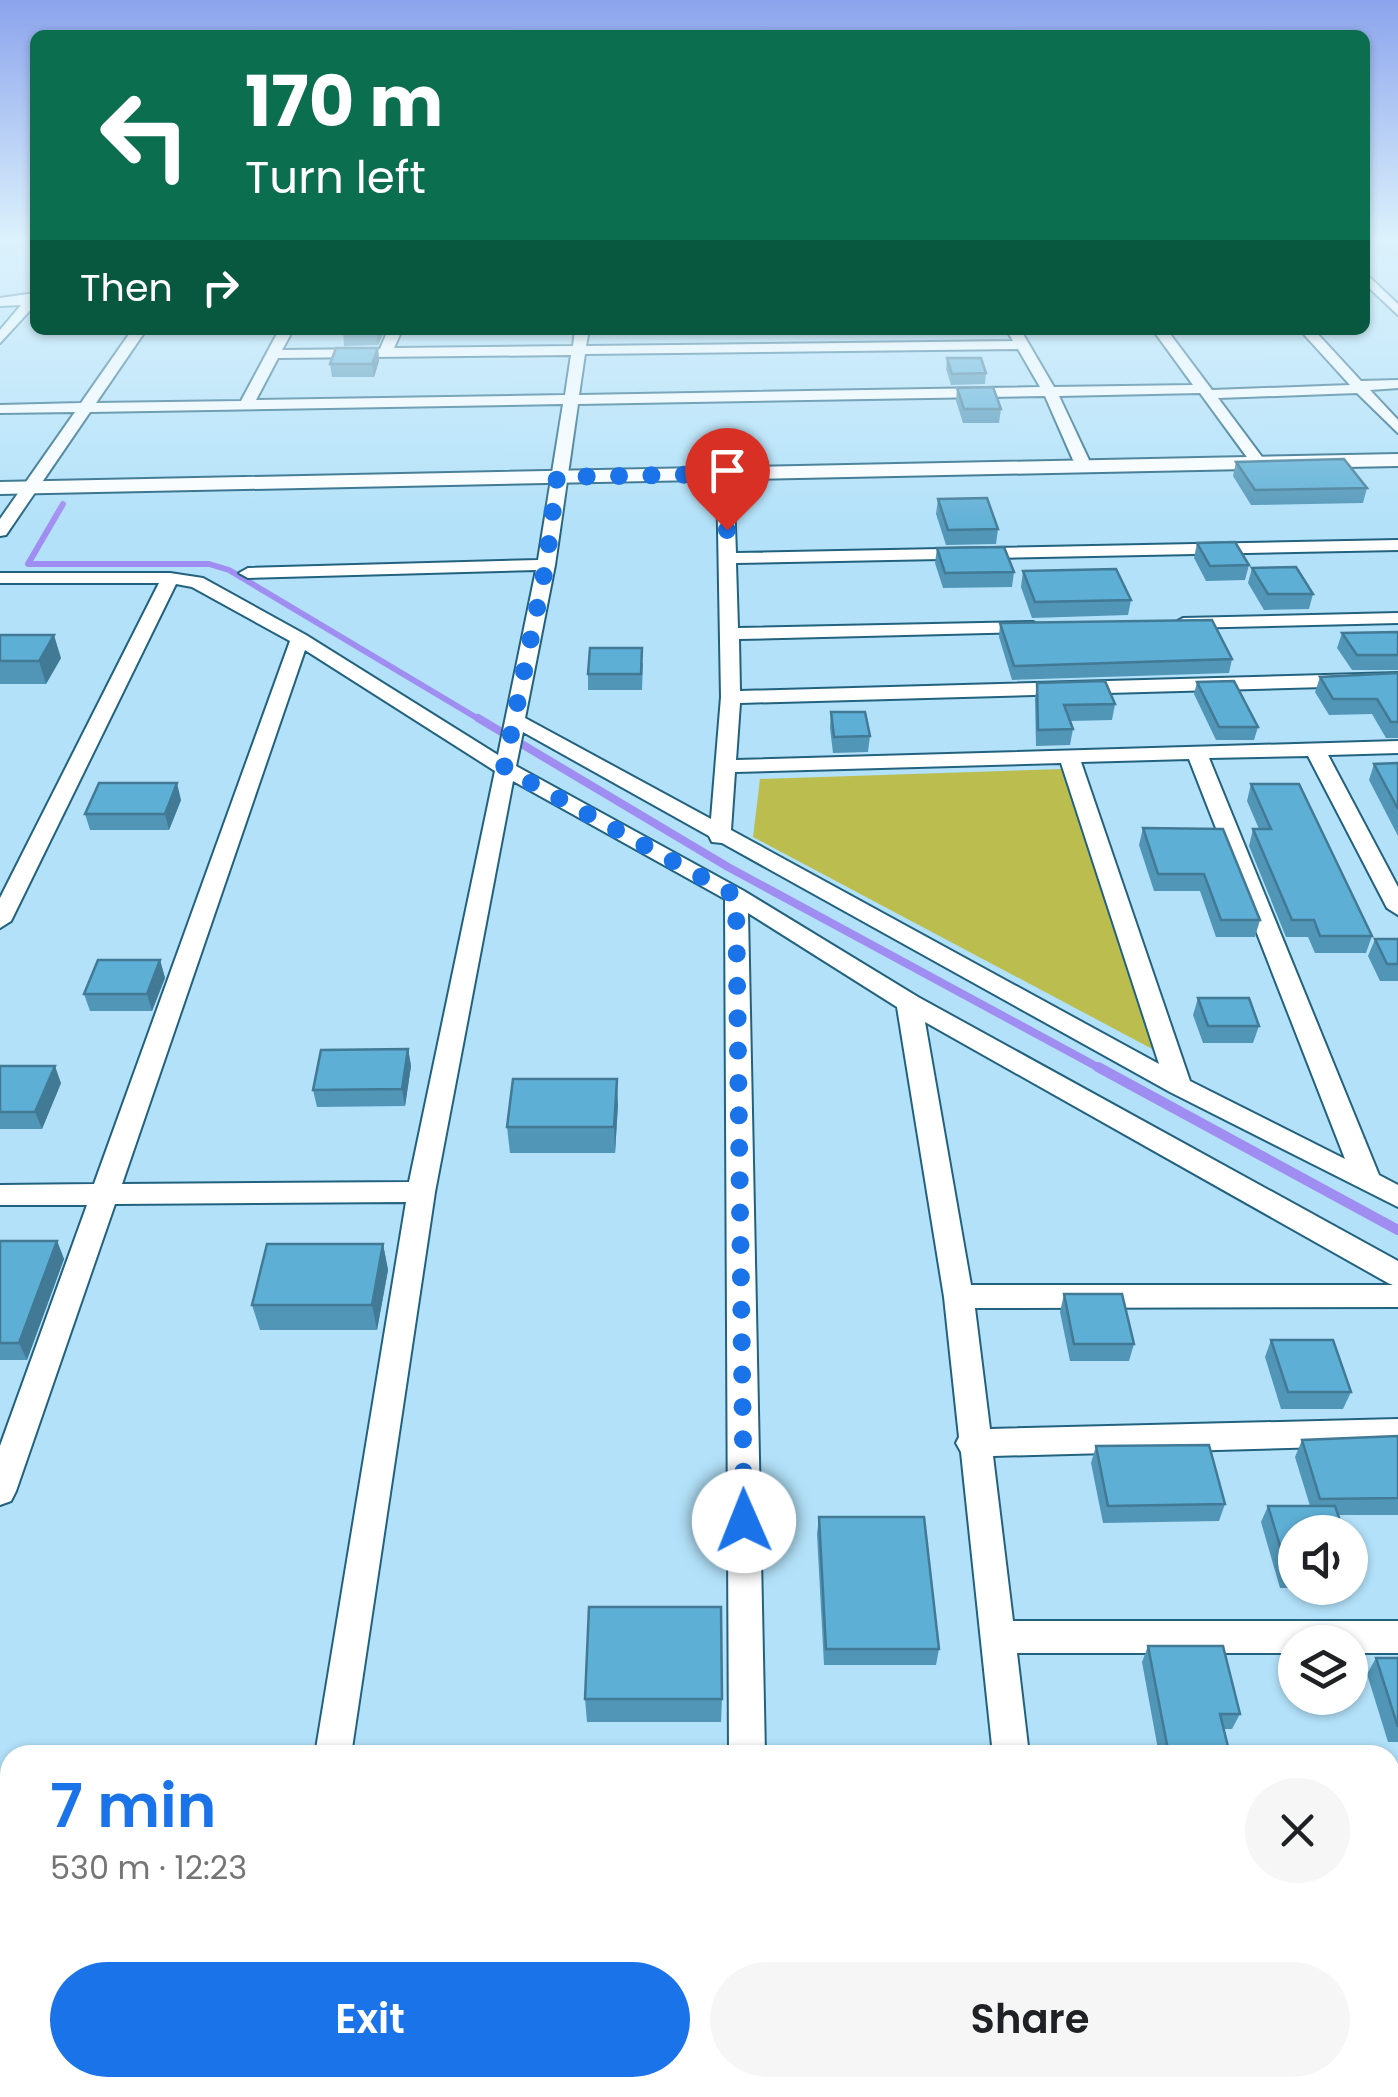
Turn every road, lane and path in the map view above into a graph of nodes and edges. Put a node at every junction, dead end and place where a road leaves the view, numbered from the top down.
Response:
1 (134, 337) edge
2 (283, 337) edge
3 (392, 337) edge
4 (903, 337) edge
5 (1018, 337) edge
6 (1165, 337) edge
7 (1314, 337) edge
8 (581, 339) edge
9 (1023, 345) junction
10 (908, 347) junction
11 (274, 354) junction
12 (384, 355) junction
13 (1398, 384) edge
14 (1361, 387) junction
15 (1207, 391) junction
16 (1050, 392) junction
17 (570, 400) junction
18 (246, 405) junction
19 (84, 407) junction
20 (0, 409) edge
21 (1398, 429) edge
22 (1254, 456) junction
23 (1398, 457) edge
24 (1081, 460) junction
25 (558, 473) junction
26 (725, 474) junction
27 (0, 480) edge
28 (32, 483) junction
29 (0, 488) edge
30 (0, 531) edge
31 (1398, 544) edge
32 (728, 558) junction
33 (546, 565) junction
34 (248, 573) dead end
35 (0, 578) edge
36 (170, 578) junction
37 (1398, 618) edge
38 (1162, 624) edge
39 (1063, 626) edge
40 (728, 634) junction
41 (300, 639) junction
42 (1398, 678) edge
43 (731, 696) junction
44 (513, 719) junction
45 (1398, 747) edge
46 (1315, 750) junction
47 (1197, 753) junction
48 (1069, 757) junction
49 (726, 766) junction
50 (504, 768) junction
51 (720, 836) junction
52 (736, 896) junction
53 (1398, 908) edge
54 (0, 922) edge
55 (908, 1003) junction
56 (1179, 1086) junction
57 (1367, 1180) junction
58 (422, 1192) junction
59 (102, 1194) junction
60 (0, 1195) edge
61 (1398, 1197) edge
62 (1398, 1275) edge
63 (1398, 1296) edge
64 (958, 1297) junction
65 (1398, 1432) edge
66 (972, 1442) junction
67 (0, 1491) edge
68 (1398, 1636) edge
69 (996, 1638) junction
70 (335, 1745) edge
71 (747, 1745) edge
72 (1010, 1745) edge

1 - 19 street
2 - 11 street
3 - 12 street
4 - 10 street
5 - 9 street
6 - 15 street
7 - 14 street
8 - 10 street
8 - 12 street
8 - 17 street
9 - 10 street
9 - 16 street
11 - 12 street
11 - 18 street
13 - 14 street
14 - 15 street
14 - 21 street
15 - 16 street
15 - 22 street
16 - 17 street
16 - 24 street
17 - 18 street
17 - 25 street
18 - 19 street
19 - 20 street
19 - 28 street
22 - 23 street
22 - 24 street
23 - 26 street
24 - 25 street
25 - 26 street
25 - 28 street
25 - 33 street
26 - 32 street
27 - 28 street
28 - 29 street
28 - 30 street
31 - 32 street
32 - 40 street
33 - 34 street
33 - 44 street
35 - 36 street
36 - 41 street
36 - 54 street
37 - 38 street
39 - 40 street
40 - 43 street
41 - 50 street
41 - 59 street
42 - 43 street
43 - 49 street
44 - 50 street
44 - 51 street
45 - 46 street
46 - 47 street
46 - 53 street
47 - 48 street
47 - 57 street
48 - 49 street
48 - 56 street
49 - 51 street
50 - 52 street
50 - 58 street
51 - 56 street
52 - 55 street
52 - 71 street
55 - 62 street
55 - 64 street
56 - 57 street
57 - 61 street
58 - 59 street
58 - 70 street
59 - 60 street
59 - 67 street
63 - 64 street
64 - 66 street
65 - 66 street
66 - 69 street
68 - 69 street
69 - 72 street

